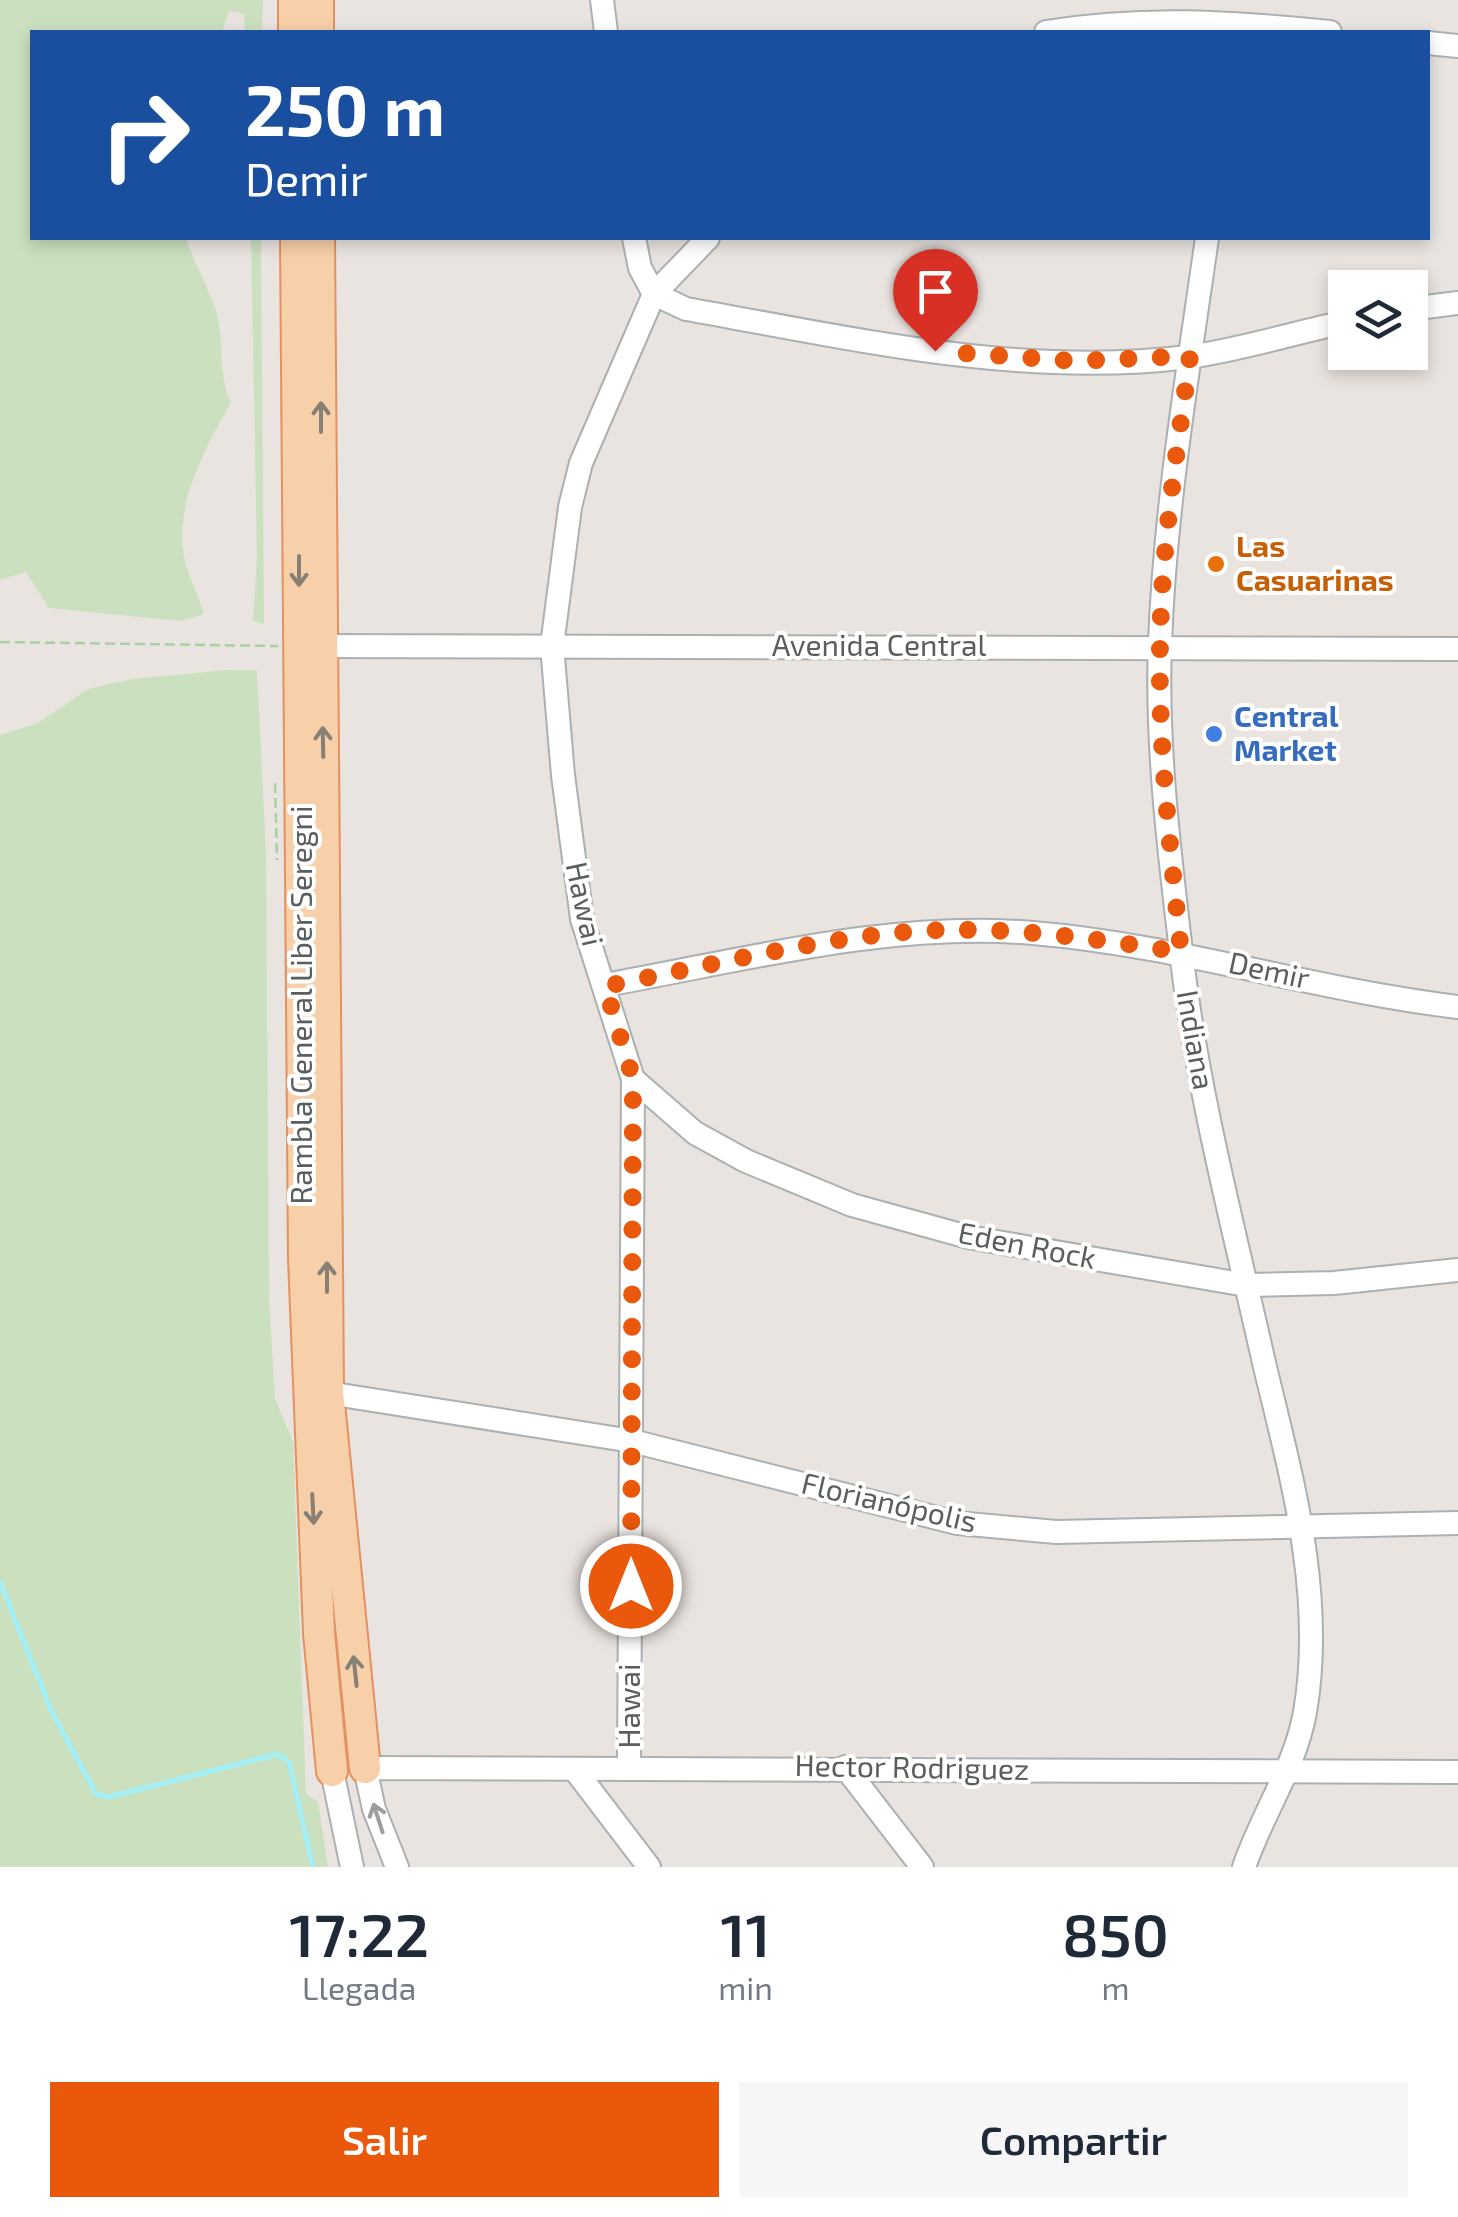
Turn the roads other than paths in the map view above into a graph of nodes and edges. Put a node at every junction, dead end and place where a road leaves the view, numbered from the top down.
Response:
1 (294, 0) edge
2 (318, 0) edge
3 (602, 0) edge
4 (1238, 18) edge
5 (294, 30) edge
6 (318, 30) edge
7 (606, 30) edge
8 (1058, 30) edge
9 (1317, 30) edge
10 (1430, 43) edge
11 (1458, 46) edge
12 (296, 240) edge
13 (320, 240) edge
14 (634, 240) edge
15 (706, 240) edge
16 (1207, 240) edge
17 (654, 294) junction
18 (1458, 303) edge
19 (1428, 307) edge
20 (1328, 326) edge
21 (1190, 356) junction
22 (311, 646) junction
23 (552, 646) junction
24 (1160, 646) junction
25 (1458, 649) edge
26 (1181, 952) junction
27 (605, 986) junction
28 (1458, 1007) edge
29 (633, 1079) junction
30 (1458, 1270) edge
31 (1246, 1284) junction
32 (328, 1393) junction
33 (632, 1441) junction
34 (1458, 1523) edge
35 (1303, 1528) junction
36 (845, 1766) junction
37 (630, 1767) junction
38 (365, 1768) junction
39 (576, 1770) junction
40 (332, 1771) joint
41 (1458, 1772) edge
42 (1286, 1773) junction
43 (352, 1867) edge
44 (396, 1867) edge
45 (649, 1867) edge
46 (922, 1867) edge
47 (1244, 1867) edge

1 - 5 main road
2 - 6 main road
3 - 7 street
4 - 8 street
4 - 9 street
10 - 11 street
12 -> 22 main road, Rambla General Liber Seregni
22 -> 13 main road, Rambla General Liber Seregni
14 - 17 street
15 - 17 street
16 - 21 street, Indiana
17 - 21 street
17 - 23 street, Hawai
18 - 19 street
20 - 21 street
21 - 24 street, Indiana
22 - 23 street, Avenida Central
32 -> 22 main road, Rambla General Liber Seregni
22 -> 40 main road, Rambla General Liber Seregni
23 - 24 street, Avenida Central
23 - 27 street, Hawai
24 - 25 street, Avenida Central
24 - 26 street, Indiana
26 - 27 street, Demir
26 - 28 street, Demir
26 - 31 street, Indiana
27 - 29 street, Hawai
29 - 31 street, Eden Rock
29 - 33 street, Hawai
30 - 31 street, Eden Rock
31 - 35 street, Indiana
32 - 33 street, Florianópolis
38 -> 32 main road, Rambla General Liber Seregni
33 - 35 street, Florianópolis
33 - 37 street, Hawai
34 - 35 street, Florianópolis
35 - 42 street, Indiana
36 - 37 street, Hector Rodriguez
36 - 42 street, Hector Rodriguez
36 - 46 street
37 - 39 street, Hector Rodriguez
38 - 39 street, Hector Rodriguez
44 -> 38 street
39 - 45 street, Hawai
40 - 43 street
41 - 42 street, Hector Rodriguez
42 - 47 street, Indiana

